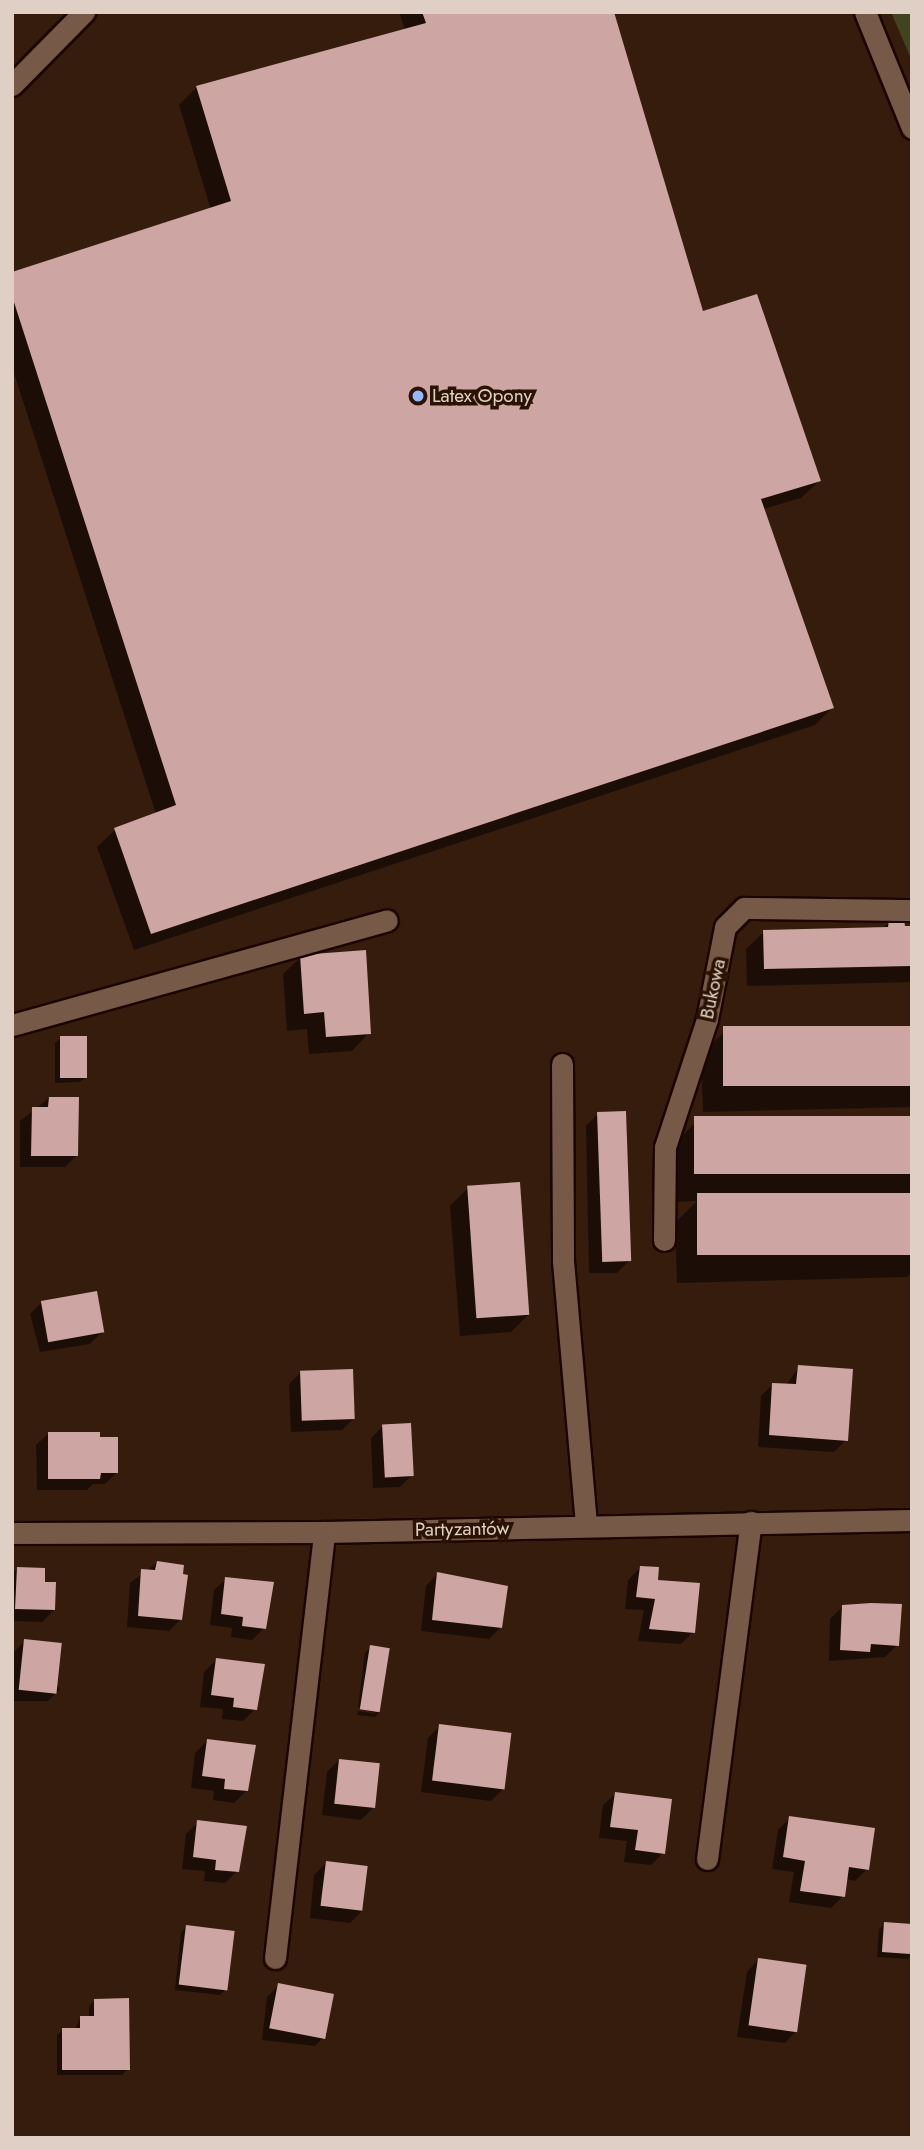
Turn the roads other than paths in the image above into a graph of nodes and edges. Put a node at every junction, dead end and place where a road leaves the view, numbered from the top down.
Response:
1 (84, 12) edge
2 (865, 12) edge
3 (12, 85) edge
4 (912, 128) edge
5 (912, 910) edge
6 (387, 920) dead end
7 (12, 1026) edge
8 (562, 1064) dead end
9 (664, 1240) dead end
10 (912, 1520) edge
11 (751, 1522) junction
12 (586, 1526) junction
13 (324, 1532) junction
14 (12, 1533) edge
15 (707, 1859) dead end
16 (275, 1958) dead end

1 - 3 street
2 - 4 street
5 - 9 street, Bukowa
6 - 7 street
8 - 12 street
10 - 11 street, Partyzantów
11 - 12 street, Partyzantów
11 - 15 street
12 - 13 street, Partyzantów
13 - 14 street, Partyzantów
13 - 16 street

